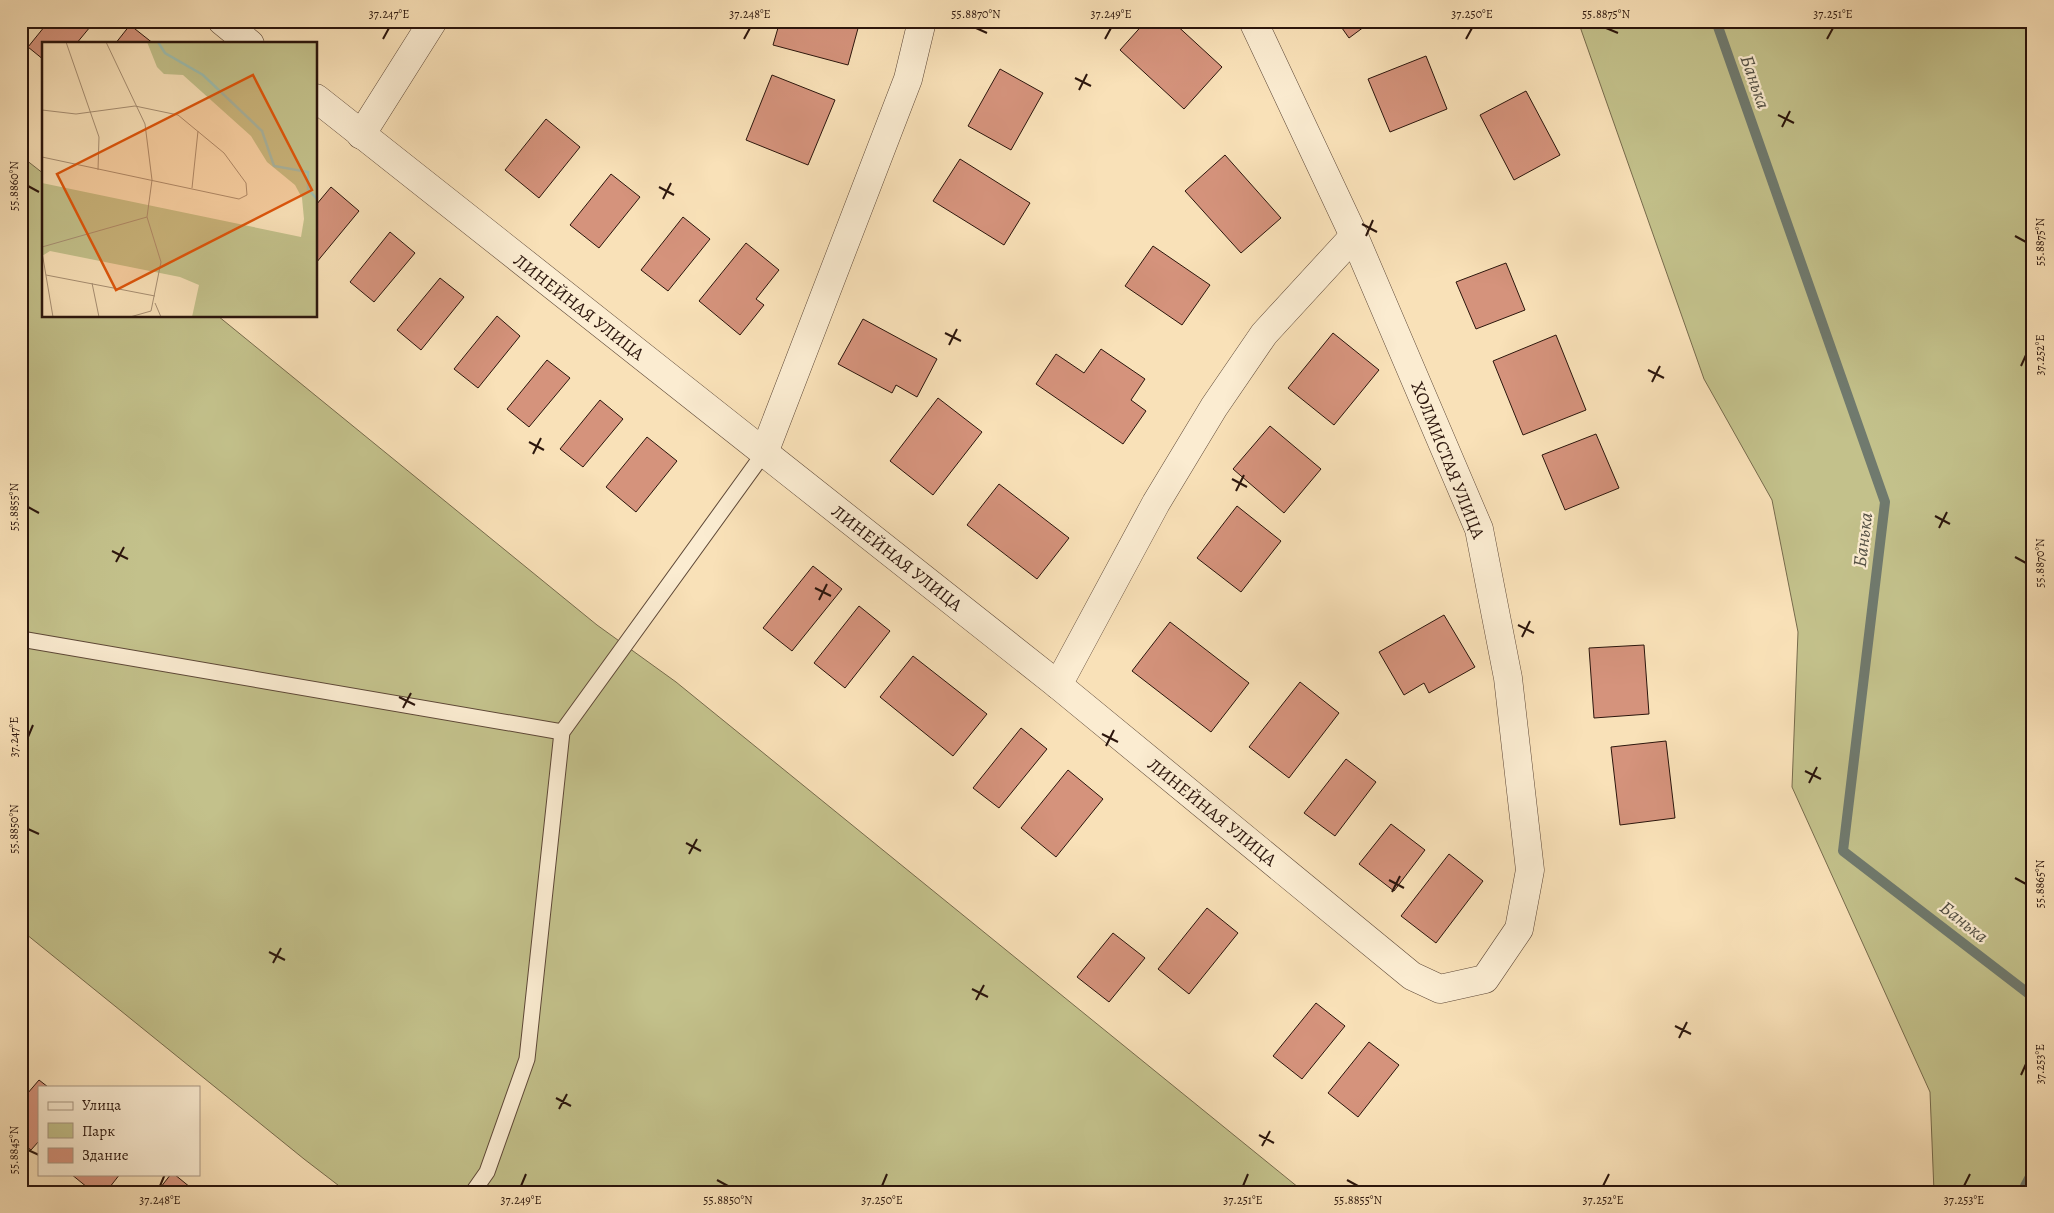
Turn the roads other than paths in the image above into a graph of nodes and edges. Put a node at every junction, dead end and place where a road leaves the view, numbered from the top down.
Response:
1 (222, 21) edge
2 (432, 21) edge
3 (922, 21) edge
4 (1253, 21) edge
5 (248, 42) edge
6 (318, 100) edge
7 (361, 134) junction
8 (1354, 236) junction
9 (764, 453) junction
10 (21, 639) edge
11 (1058, 685) junction
12 (562, 732) junction
13 (1485, 978) joint
14 (472, 1192) edge

1 - 5 street
2 - 7 street
3 - 9 street
4 - 8 street, ХОЛМИСТАЯ УЛИЦА
6 - 7 street, ЛИНЕЙНАЯ УЛИЦА
7 - 9 street, ЛИНЕЙНАЯ УЛИЦА
8 - 11 street
8 - 13 street, ХОЛМИСТАЯ УЛИЦА
9 - 11 street, ЛИНЕЙНАЯ УЛИЦА
9 - 12 lane
10 - 12 lane
11 - 13 street, ЛИНЕЙНАЯ УЛИЦА
12 - 14 lane

